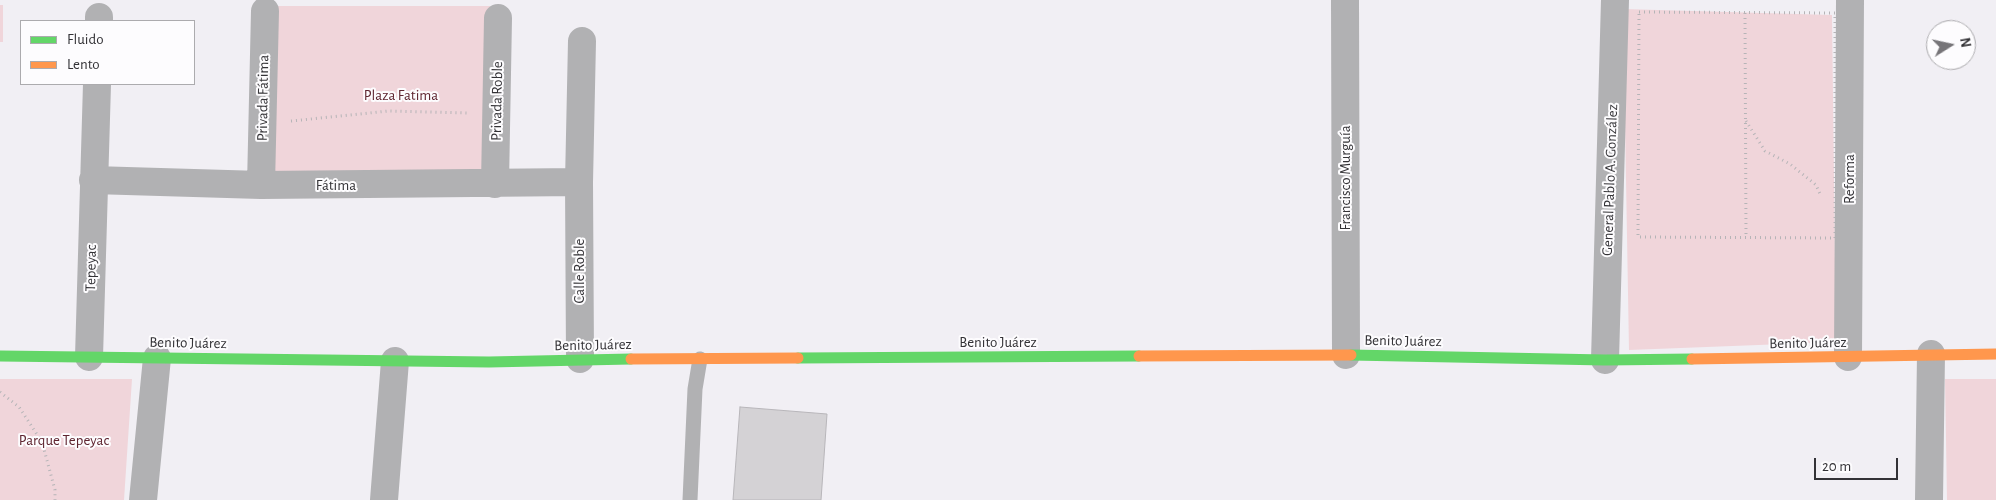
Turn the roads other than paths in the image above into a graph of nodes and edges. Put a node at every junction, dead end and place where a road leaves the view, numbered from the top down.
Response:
1 (1345, 0) edge
2 (1615, 0) edge
3 (1850, 0) edge
4 (265, 11) dead end
5 (498, 18) dead end
6 (582, 40) dead end
7 (96, 85) edge
8 (92, 180) junction
9 (579, 182) junction
10 (495, 184) junction
11 (261, 185) junction
12 (1931, 354) junction
13 (1996, 354) edge
14 (1346, 355) junction
15 (0, 356) edge
16 (89, 357) junction
17 (1848, 357) junction
18 (157, 358) junction
19 (700, 359) junction
20 (580, 360) junction
21 (1605, 360) junction
22 (395, 361) junction
23 (143, 500) edge
24 (384, 500) edge
25 (690, 500) edge
26 (1929, 500) edge

1 - 14 street, Francisco Murguía
2 - 21 street, General Pablo A. González
3 - 17 street, Reforma
4 - 11 street, Privada Fátima
5 - 10 street, Privada Roble
6 - 9 street
7 - 8 street, Tepeyac
8 - 11 street, Fátima
8 - 16 street, Tepeyac
9 - 10 street, Fátima
9 - 20 street, Calle Roble
10 - 11 street, Fátima
12 - 13 street, Benito Juárez
12 - 17 street, Benito Juárez
12 - 26 street
14 - 19 street, Benito Juárez
14 - 21 street, Benito Juárez
15 - 16 street, Benito Juárez
16 - 18 street, Benito Juárez
17 - 21 street, Benito Juárez
18 - 22 street, Benito Juárez
18 - 23 street
19 - 20 street, Benito Juárez
19 - 25 lane
20 - 22 street, Benito Juárez
22 - 24 street

